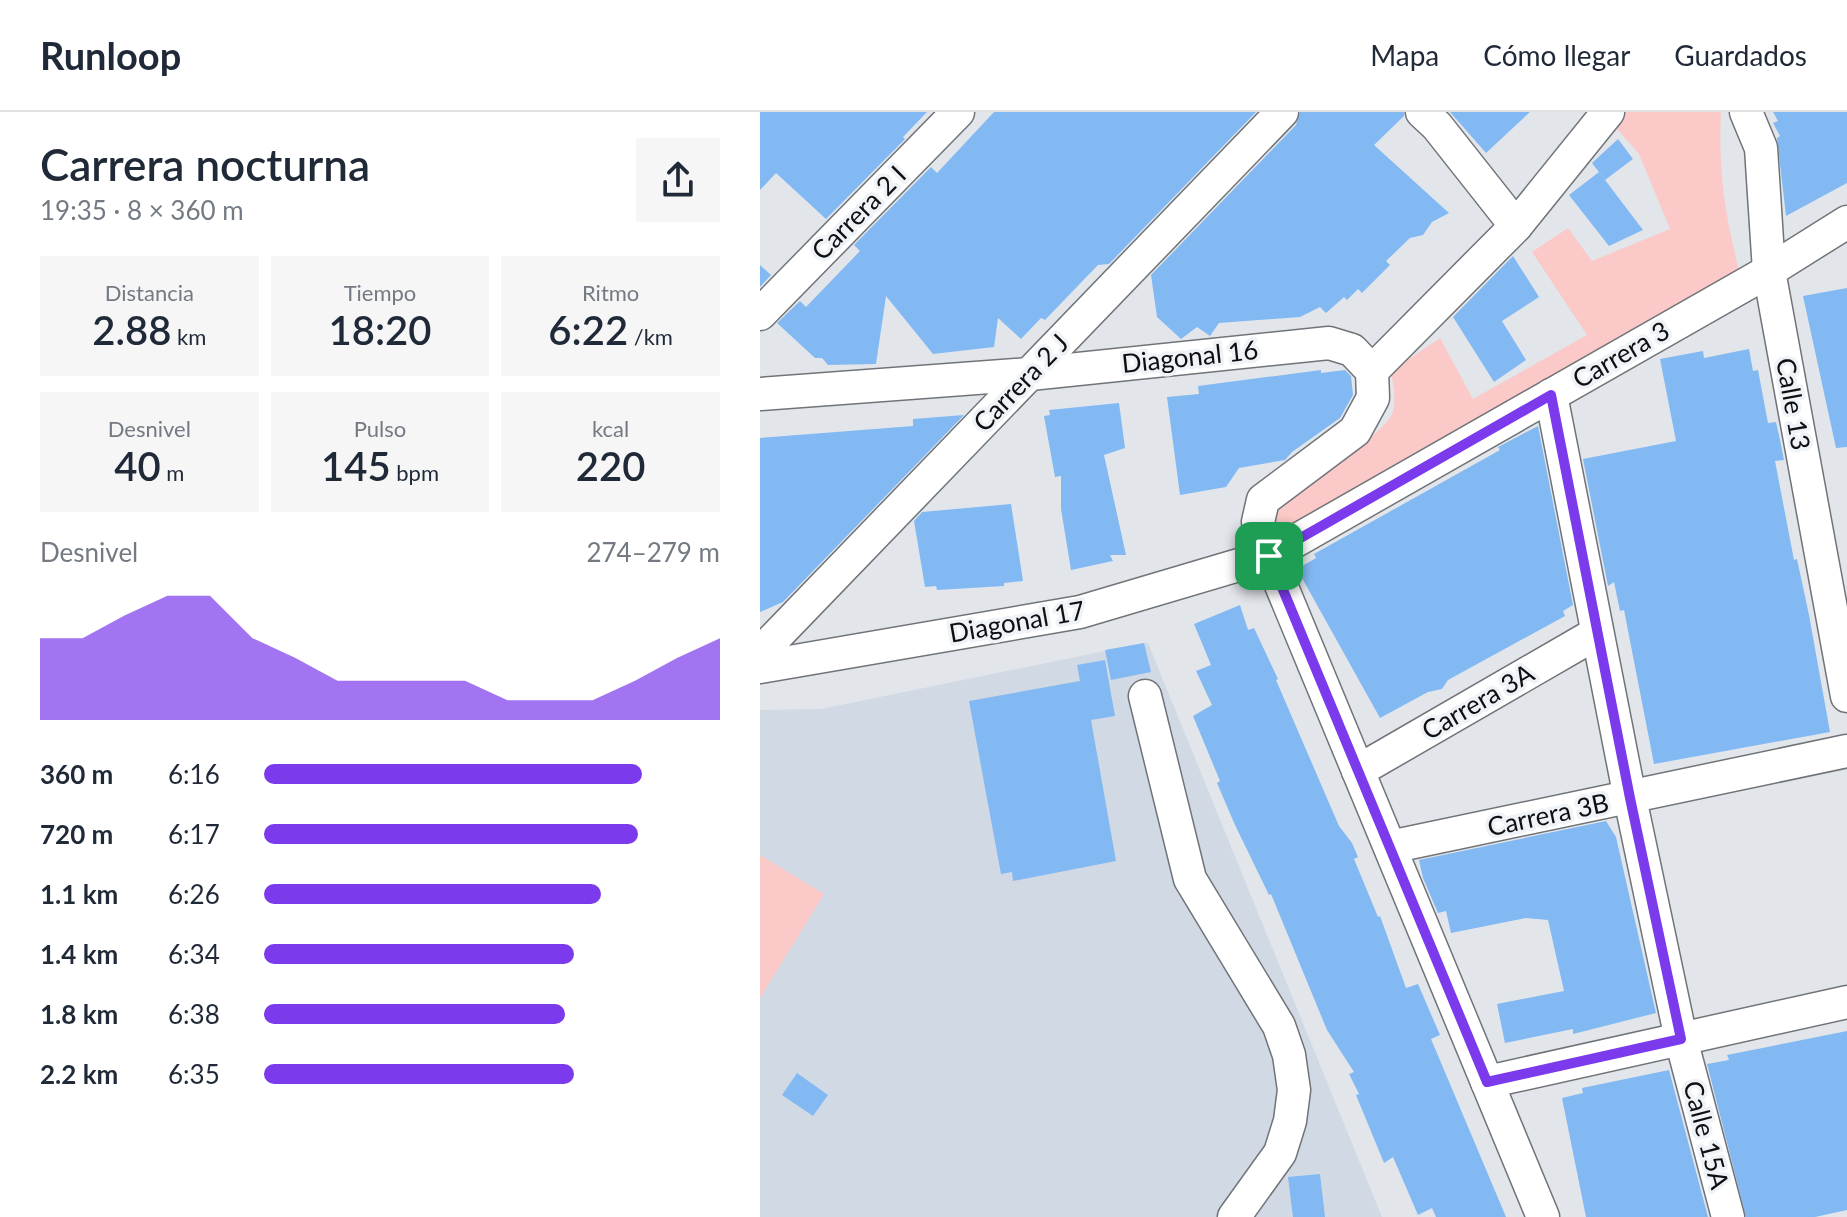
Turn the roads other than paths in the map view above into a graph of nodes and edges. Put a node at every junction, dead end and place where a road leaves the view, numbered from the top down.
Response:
1 (958, 112) edge
2 (1282, 112) edge
3 (1422, 112) edge
4 (1608, 112) edge
5 (1746, 112) edge
6 (1847, 222) edge
7 (1516, 226) junction
8 (1769, 271) junction
9 (760, 314) edge
10 (1372, 371) junction
11 (1030, 374) junction
12 (760, 394) edge
13 (1551, 395) junction
14 (1269, 556) junction
15 (1597, 633) junction
16 (760, 653) edge
17 (760, 667) edge
18 (1145, 696) dead end
19 (1847, 696) edge
20 (1847, 751) edge
21 (1358, 771) junction
22 (1630, 798) junction
23 (1390, 847) junction
24 (1847, 1002) edge
25 (1681, 1039) junction
26 (1487, 1082) junction
27 (1234, 1217) edge
28 (1543, 1217) edge
29 (1728, 1217) edge

1 - 9 street, Carrera 2 I
2 - 11 street, Carrera 2 J
3 - 7 street
4 - 7 street
5 - 8 street, Calle 13
6 - 8 street, Carrera 3
7 - 10 street
8 - 13 street, Carrera 3
8 - 19 street, Calle 13
10 - 11 street, Diagonal 16
10 - 14 street
11 - 12 street, Diagonal 16
11 - 16 street, Carrera 2 J
13 - 14 street, Carrera 3
13 - 15 street, Calle 15A
14 - 17 street, Diagonal 17
14 - 21 street
15 - 21 street, Carrera 3A
15 - 22 street, Calle 15A
18 - 27 street
20 - 22 street, Carrera 3B
21 - 23 street
22 - 23 street, Carrera 3B
22 - 25 street, Calle 15A
23 - 26 street
24 - 25 street
25 - 26 street
25 - 29 street, Calle 15A
26 - 28 street

